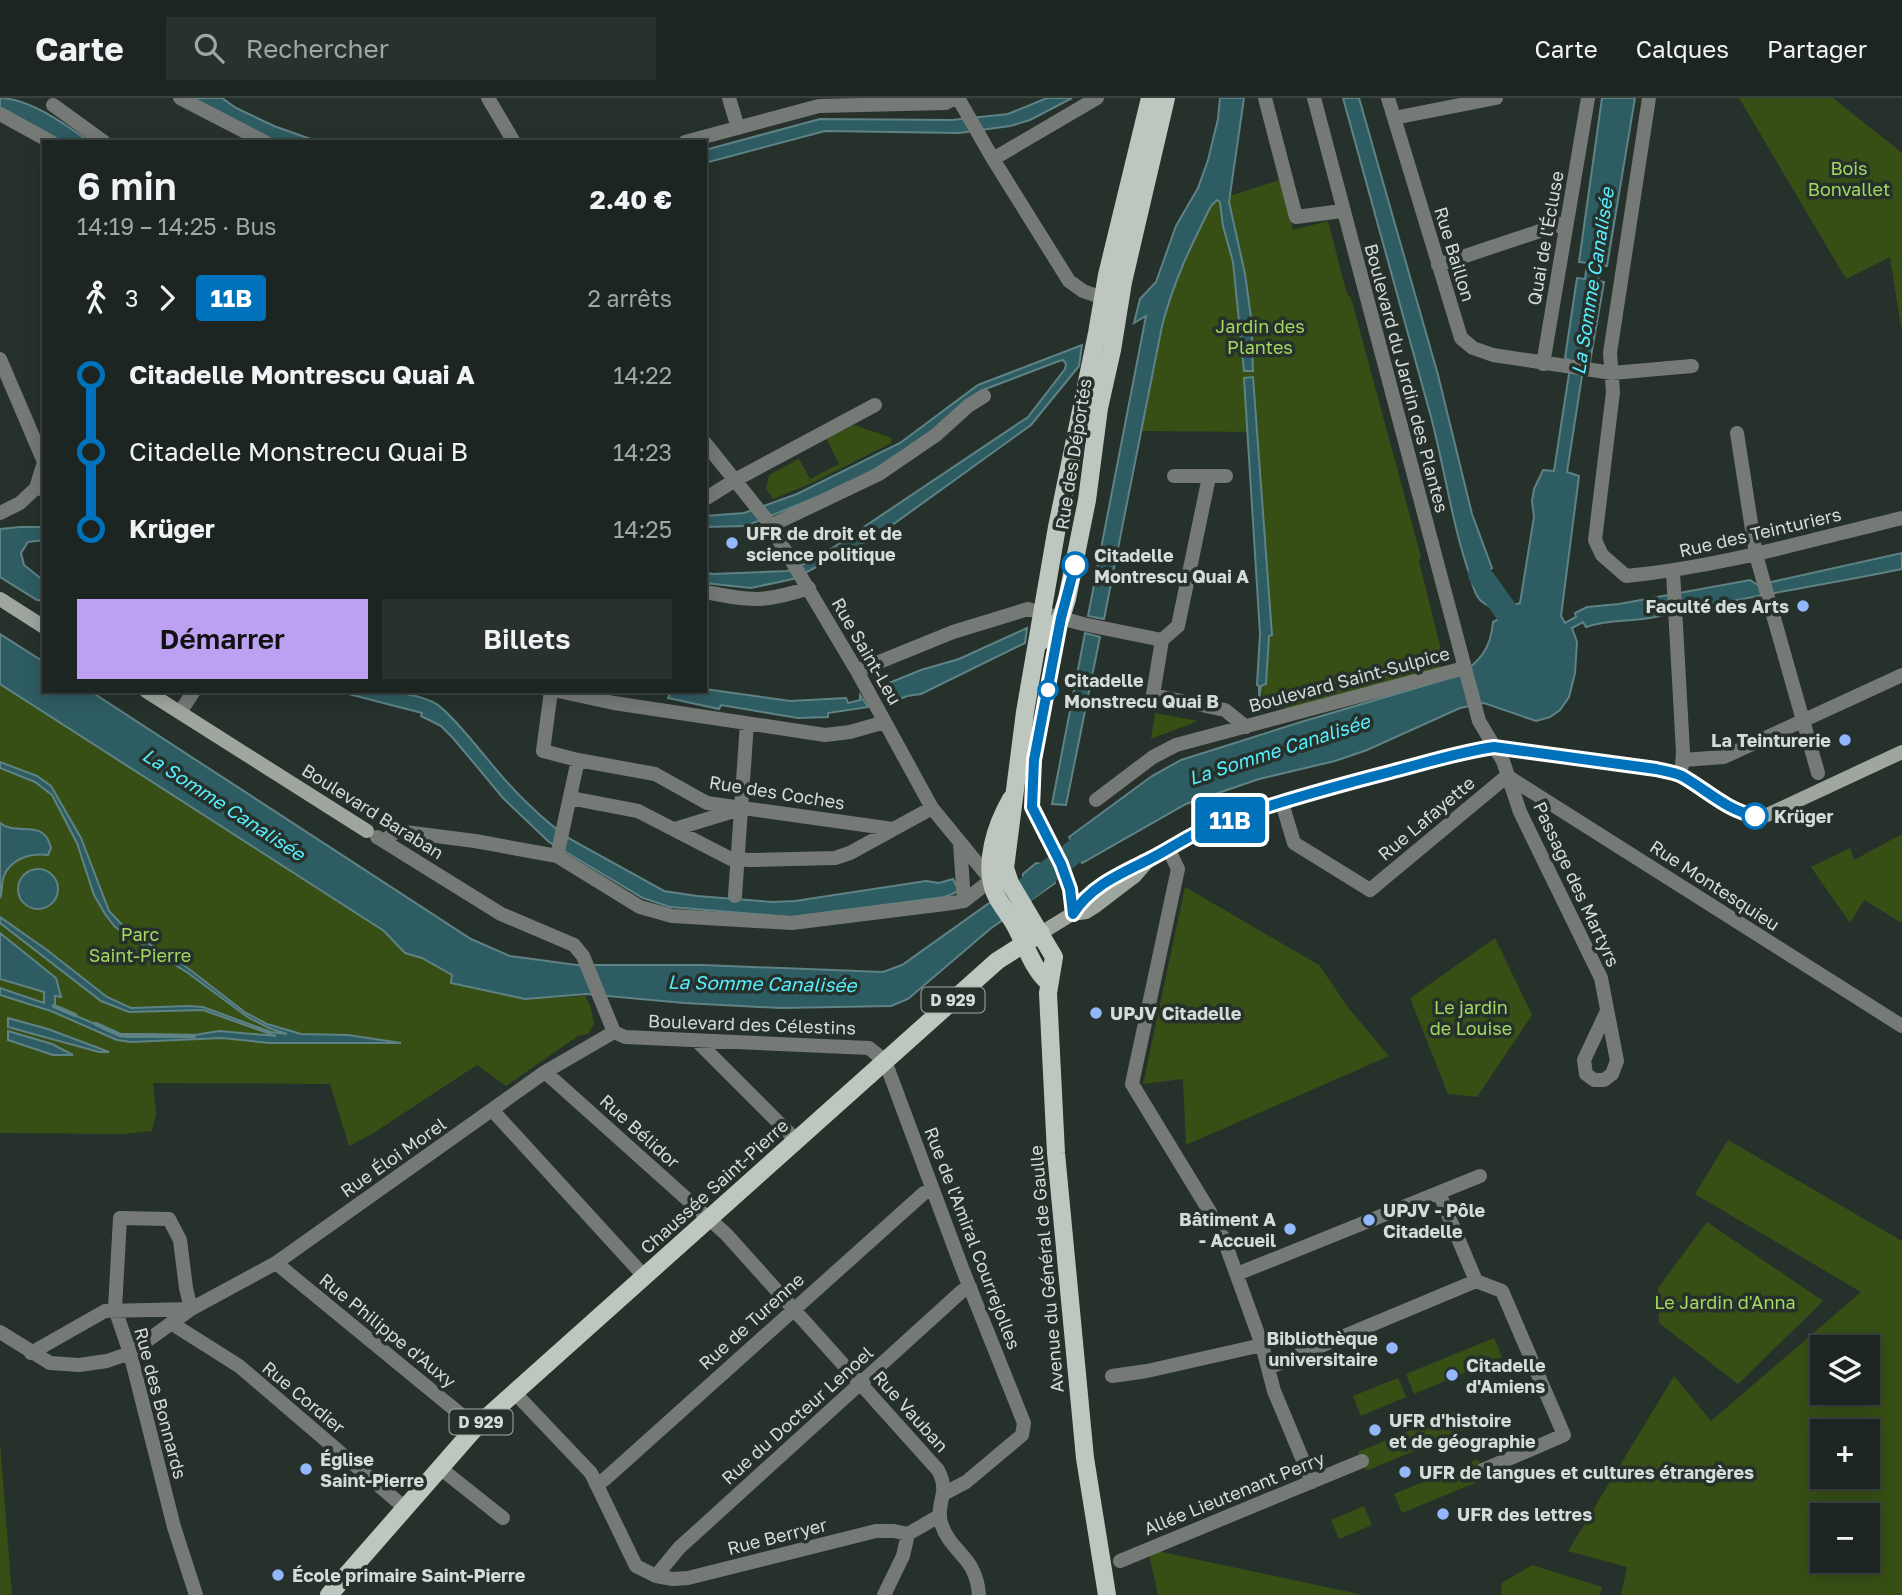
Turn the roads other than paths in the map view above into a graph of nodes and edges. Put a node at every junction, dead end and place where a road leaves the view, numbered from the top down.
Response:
1 (180, 98) edge
2 (488, 98) edge
3 (729, 98) edge
4 (1097, 98) edge
5 (1150, 98) edge
6 (1166, 98) edge
7 (1265, 98) edge
8 (1314, 98) edge
9 (1388, 98) edge
10 (1496, 98) edge
11 (1588, 98) edge
12 (1649, 98) edge
13 (820, 102) edge
14 (960, 102) edge
15 (53, 105) dead end
16 (0, 114) edge
17 (1394, 118) junction
18 (738, 128) junction
19 (47, 140) edge
20 (101, 140) edge
21 (261, 140) edge
22 (513, 140) edge
23 (693, 140) edge
24 (993, 159) junction
25 (1342, 211) junction
26 (1567, 222) junction
27 (1438, 265) junction
28 (1111, 300) junction
29 (0, 359) edge
30 (1543, 364) junction
31 (1692, 366) dead end
32 (1606, 372) junction
33 (984, 396) dead end
34 (875, 405) dead end
35 (1737, 433) dead end
36 (707, 445) edge
37 (42, 457) edge
38 (1226, 476) dead end
39 (1174, 477) dead end
40 (1209, 477) junction
41 (735, 480) junction
42 (40, 489) edge
43 (707, 498) edge
44 (0, 513) edge
45 (764, 517) junction
46 (1902, 518) edge
47 (1756, 555) junction
48 (1672, 572) junction
49 (802, 577) junction
50 (707, 592) edge
51 (0, 599) edge
52 (1053, 615) junction
53 (42, 626) edge
54 (1162, 640) junction
55 (1464, 668) junction
56 (857, 671) junction
57 (1902, 675) edge
58 (149, 693) edge
59 (193, 693) edge
60 (551, 693) edge
61 (567, 693) edge
62 (1475, 710) joint
63 (180, 712) junction
64 (1802, 721) junction
65 (885, 722) junction
66 (747, 723) junction
67 (1247, 727) junction
68 (1494, 747) junction
69 (1902, 752) edge
70 (578, 760) junction
71 (1683, 760) junction
72 (1818, 773) dead end
73 (1680, 775) junction
74 (1507, 776) junction
75 (570, 798) junction
76 (1096, 800) dead end
77 (1282, 803) junction
78 (932, 808) junction
79 (741, 809) junction
80 (675, 829) junction
81 (893, 829) junction
82 (384, 841) junction
83 (960, 843) junction
84 (1168, 848) junction
85 (557, 856) junction
86 (737, 859) junction
87 (999, 886) junction
88 (735, 896) dead end
89 (964, 901) junction
90 (1022, 917) junction
91 (1041, 933) junction
92 (1025, 944) junction
93 (1048, 982) junction
94 (1607, 1011) dead end
95 (1902, 1027) edge
96 (614, 1032) junction
97 (697, 1041) junction
98 (885, 1061) junction
99 (545, 1072) junction
100 (493, 1111) junction
101 (796, 1140) junction
102 (1480, 1176) dead end
103 (932, 1190) junction
104 (1439, 1193) junction
105 (1210, 1212) tunnel mouth
106 (709, 1218) junction
107 (1223, 1237) tunnel mouth
108 (276, 1263) junction
109 (1237, 1274) junction
110 (644, 1276) junction
111 (1476, 1281) junction
112 (970, 1287) junction
113 (794, 1307) junction
114 (115, 1309) junction
115 (191, 1309) junction
116 (171, 1323) junction
117 (0, 1332) edge
118 (1262, 1345) junction
119 (31, 1353) junction
120 (130, 1353) junction
121 (1268, 1368) junction
122 (1112, 1376) dead end
123 (861, 1383) junction
124 (514, 1392) junction
125 (477, 1427) junction
126 (1362, 1461) dead end
127 (439, 1468) junction
128 (1483, 1470) dead end
129 (1312, 1482) junction
130 (596, 1484) junction
131 (945, 1493) junction
132 (405, 1508) junction
133 (939, 1516) junction
134 (503, 1518) dead end
135 (908, 1534) junction
136 (1120, 1561) dead end
137 (656, 1576) junction
138 (196, 1595) edge
139 (329, 1595) edge
140 (884, 1595) edge
141 (979, 1595) edge
142 (1107, 1595) edge

1 - 21 street
2 - 22 street
3 - 18 street
4 - 24 street
5 - 28 main road
6 - 28 main road
7 - 25 street
8 - 25 street, Boulevard du Jardin des Plantes
9 - 17 street, Rue Baillon
10 - 17 street
11 - 26 street, Quai de l'Écluse
12 - 32 street
13 - 14 street
13 - 18 street
14 - 24 street
15 - 20 street
16 - 19 street
17 - 27 street, Rue Baillon
18 - 23 street
24 - 28 street
25 - 55 street, Boulevard du Jardin des Plantes
26 - 27 street
26 - 30 street, Quai de l'Écluse
27 - 30 street, Rue Baillon
28 - 52 main road, Rue des Déportés
28 - 52 main road, Rue des Déportés
29 - 37 street
30 - 32 street
31 - 32 street
32 - 48 street, Rue des Teinturiers
33 - 45 street
34 - 41 street
35 - 47 street
36 - 41 street, Rue Saint-Leu
38 - 40 street
39 - 40 street
40 - 54 street
41 - 43 street
41 - 45 street, Rue Saint-Leu
42 - 44 street
45 - 49 street, Rue Saint-Leu
46 - 47 street, Rue des Teinturiers
47 - 48 street, Rue des Teinturiers
47 - 64 street
48 - 71 street
49 - 50 street
49 - 56 street, Rue Saint-Leu
51 - 53 street
52 - 54 street
52 - 56 street
52 - 87 main road, Rue des Déportés
54 - 67 street
55 - 62 street, Boulevard du Jardin des Plantes
55 - 67 street, Boulevard Saint-Sulpice
56 - 65 street, Rue Saint-Leu
57 - 64 street
58 - 63 street, Boulevard Baraban
59 - 63 street
60 - 70 street, Rue des Coches
61 - 66 street
62 - 68 street, Passage des Martyrs
63 - 82 street, Boulevard Baraban
64 - 71 street
64 - 72 street
65 - 66 street
65 - 78 street, Rue Saint-Leu
66 - 79 street
67 - 76 street, Boulevard Saint-Sulpice
68 - 73 street
68 - 74 street, Passage des Martyrs
68 - 77 street
69 - 73 street
70 - 75 street
70 - 79 street, Rue des Coches
71 - 73 street
74 - 77 street, Rue Lafayette
74 - 94 street, Passage des Martyrs
74 - 95 street, Rue Montesquieu
75 - 80 street
75 - 85 street
77 - 84 street
78 - 81 street
78 - 83 street, Rue Saint-Leu
79 - 80 street
79 - 81 street, Rue des Coches
79 - 86 street
80 - 86 street
81 - 86 street
82 - 85 street
82 - 96 street, Boulevard Baraban
83 - 87 street, Rue Saint-Leu
83 - 89 street
84 - 91 street, D 929
84 - 105 street
85 - 89 street
86 - 88 street
87 - 89 street
87 - 90 main road
90 - 91 main road
90 - 92 main road
91 - 92 main road, D 929
91 - 93 main road
92 - 93 main road
92 - 98 main road, Chaussée Saint-Pierre / D 929
93 - 142 main road, Avenue du Général de Gaulle
96 - 97 street, Boulevard des Célestins
96 - 99 street, Rue Éloi Morel
97 - 98 street, Boulevard des Célestins
97 - 101 street
98 - 101 main road, Chaussée Saint-Pierre / D 929
98 - 103 street, Rue de l'Amiral Courrejolles
99 - 100 street, Rue Éloi Morel
99 - 106 street, Rue Bélidor
100 - 108 street, Rue Éloi Morel
100 - 110 street
101 - 106 main road, Chaussée Saint-Pierre / D 929
102 - 104 street
103 - 112 street, Rue de l'Amiral Courrejolles
103 - 113 street, Rue de Turenne
104 - 109 street
104 - 111 street
106 - 110 main road, Chaussée Saint-Pierre / D 929
106 - 113 street, Rue Vauban
107 - 109 street
108 - 115 street, Rue Éloi Morel
108 - 125 street, Rue Philippe d'Auxy
109 - 118 street
110 - 124 main road, Chaussée Saint-Pierre / D 929
111 - 121 street
111 - 128 street
112 - 123 street, Rue du Docteur Lenoel
112 - 131 street, Rue de l'Amiral Courrejolles
113 - 123 street, Rue Vauban
113 - 130 street, Rue de Turenne
114 - 115 street, Rue Éloi Morel
114 - 115 street, Rue des Bonnards
114 - 119 street, Rue Éloi Morel
114 - 120 street, Rue des Bonnards
115 - 116 street, Rue Éloi Morel
116 - 120 street, Rue Éloi Morel
116 - 132 street, Rue Cordier
117 - 119 street, Rue Éloi Morel
118 - 121 street
118 - 122 street
119 - 120 street, Rue Éloi Morel
120 - 138 street, Rue des Bonnards
121 - 129 street
123 - 131 street, Rue Vauban
123 - 137 street, Rue du Docteur Lenoel
124 - 125 main road, Chaussée Saint-Pierre / D 929
124 - 130 street
125 - 127 main road, Chaussée Saint-Pierre / D 929
126 - 129 street, Allée Lieutenant Perry
127 - 132 main road, Chaussée Saint-Pierre / D 929
127 - 134 street
129 - 136 street, Allée Lieutenant Perry
130 - 137 street
131 - 133 street
132 - 139 main road, Chaussée Saint-Pierre / D 929
133 - 135 street
133 - 141 street
135 - 137 street, Rue Berryer
135 - 140 street

